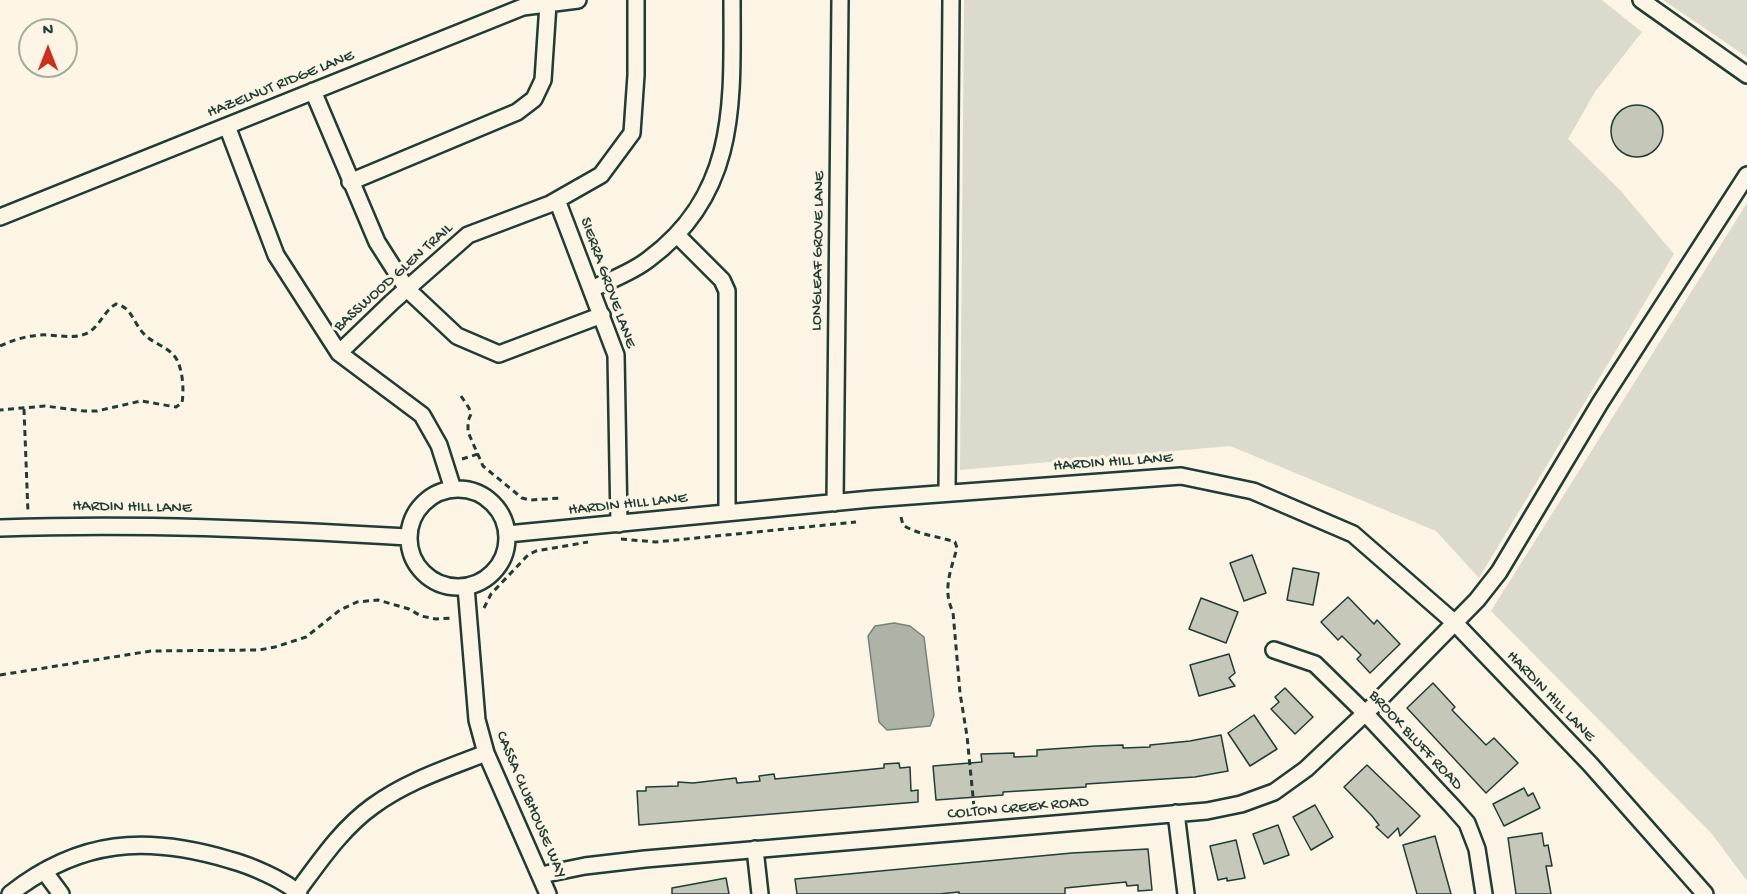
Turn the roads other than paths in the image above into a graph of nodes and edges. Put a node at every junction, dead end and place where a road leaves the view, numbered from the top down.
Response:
1 (578, 0) edge
2 (636, 0) edge
3 (732, 0) edge
4 (840, 0) edge
5 (951, 0) edge
6 (1641, 0) edge
7 (548, 4) junction
8 (1747, 75) edge
9 (313, 91) junction
10 (227, 126) junction
11 (1747, 175) edge
12 (350, 182) junction
13 (557, 200) junction
14 (0, 217) edge
15 (678, 236) junction
16 (407, 289) junction
17 (592, 289) junction
18 (602, 315) junction
19 (339, 353) junction
20 (453, 489) junction
21 (947, 494) junction
22 (835, 503) junction
23 (727, 513) junction
24 (619, 524) junction
25 (0, 528) edge
26 (507, 534) junction
27 (408, 537) junction
28 (466, 587) junction
29 (1455, 623) junction
30 (1274, 650) dead end
31 (1365, 713) junction
32 (486, 753) junction
33 (1176, 813) junction
34 (755, 849) junction
35 (44, 871) junction
36 (541, 875) junction
37 (298, 893) edge
38 (10, 894) edge
39 (62, 894) edge
40 (548, 894) edge
41 (760, 894) edge
42 (1186, 894) edge
43 (1484, 894) edge
44 (1705, 894) edge

1 - 7 street, HAZELNUT RIDGE LANE
2 - 13 street, BASSWOOD GLEN TRAIL
3 - 15 street
4 - 22 street, LONGLEAF GROVE LANE
5 - 21 street
6 - 8 street
7 - 9 street, HAZELNUT RIDGE LANE
7 - 12 street
9 - 10 street, HAZELNUT RIDGE LANE
9 - 12 street
10 - 14 street, HAZELNUT RIDGE LANE
10 - 19 street
11 - 29 street, COLTON CREEK ROAD
12 - 16 street
13 - 16 street, BASSWOOD GLEN TRAIL
13 - 17 street, SIERRA GROVE LANE
15 - 17 street
15 - 23 street
16 - 18 street
16 - 19 street, BASSWOOD GLEN TRAIL
17 - 18 street, SIERRA GROVE LANE
18 - 24 street, SIERRA GROVE LANE
19 - 20 street
20 - 26 street
20 - 27 street
21 - 22 street, HARDIN HILL LANE
21 - 29 street, HARDIN HILL LANE
22 - 23 street, HARDIN HILL LANE
23 - 24 street, HARDIN HILL LANE
24 - 26 street, HARDIN HILL LANE
25 - 27 street, HARDIN HILL LANE
26 - 28 street
27 - 28 street
28 - 32 street, CASSA CLUBHOUSE WAY
29 - 31 street, COLTON CREEK ROAD
29 - 44 street, HARDIN HILL LANE
30 - 31 street, BROOK BLUFF ROAD
31 - 33 street, COLTON CREEK ROAD
31 - 43 street, BROOK BLUFF ROAD
32 - 36 street, CASSA CLUBHOUSE WAY
32 - 37 street
33 - 34 street, COLTON CREEK ROAD
33 - 42 street
34 - 36 street, COLTON CREEK ROAD
34 - 41 street
35 - 37 street
35 - 38 street
35 - 39 street
36 - 40 street, CASSA CLUBHOUSE WAY

